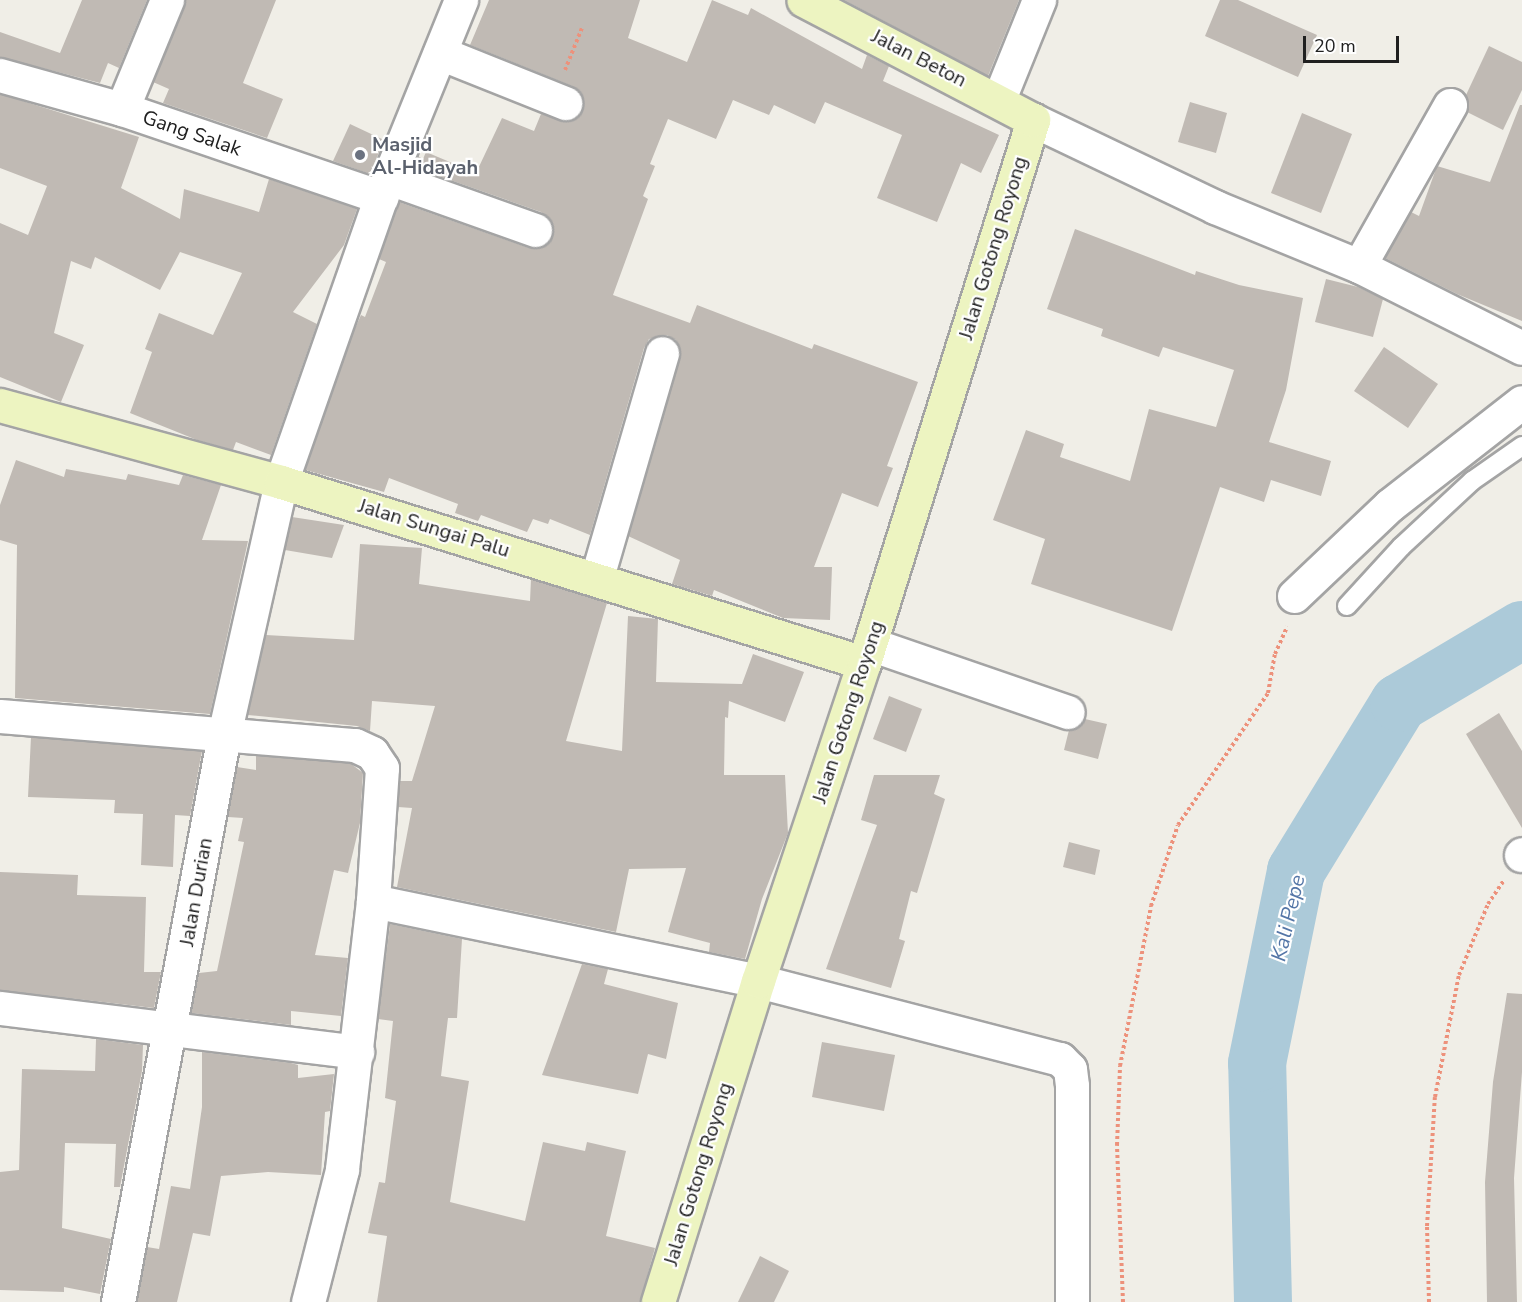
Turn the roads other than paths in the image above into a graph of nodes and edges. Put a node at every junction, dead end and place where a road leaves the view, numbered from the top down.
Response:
1 (167, 0) edge
2 (461, 0) edge
3 (802, 0) edge
4 (1039, 0) edge
5 (440, 53) junction
6 (0, 75) edge
7 (999, 99) junction
8 (559, 101) road end
9 (1450, 105) dead end
10 (122, 109) junction
11 (1033, 120) junction
12 (385, 187) junction
13 (535, 230) dead end
14 (1359, 266) junction
15 (1522, 348) edge
16 (662, 353) dead end
17 (1522, 402) edge
18 (0, 405) edge
19 (1522, 446) edge
20 (281, 482) junction
21 (597, 577) junction
22 (1294, 596) road end
23 (1347, 606) dead end
24 (867, 653) junction
25 (1068, 712) dead end
26 (0, 716) edge
27 (224, 735) junction
28 (373, 901) junction
29 (758, 981) junction
30 (0, 1008) edge
31 (172, 1027) junction
32 (357, 1052) junction
33 (118, 1302) edge
34 (308, 1302) edge
35 (658, 1302) edge
36 (1072, 1302) edge

1 - 10 street
2 - 5 street, Jalan Durian
3 - 7 main road, Jalan Beton
4 - 7 street
5 - 8 street
5 - 12 street, Jalan Durian
6 - 10 street, Gang Salak
7 - 11 main road, Jalan Beton
9 - 14 street
10 - 12 street, Gang Salak
11 - 14 street
11 - 24 main road, Jalan Gotong Royong
12 - 13 street, Gang Salak
12 - 20 street, Jalan Durian
14 - 15 street
16 - 21 street
17 - 22 street
18 - 20 main road, Jalan Sungai Palu
19 - 23 lane
20 - 21 main road, Jalan Sungai Palu
20 - 27 street, Jalan Durian
21 - 24 main road, Jalan Sungai Palu
24 - 25 street
24 - 29 main road, Jalan Gotong Royong
26 - 27 street
27 - 28 street
27 - 31 street, Jalan Durian
28 - 29 street
28 - 32 street
29 - 35 main road, Jalan Gotong Royong
29 - 36 street
30 - 31 street
31 - 32 street
31 - 33 street, Jalan Durian
32 - 34 street

